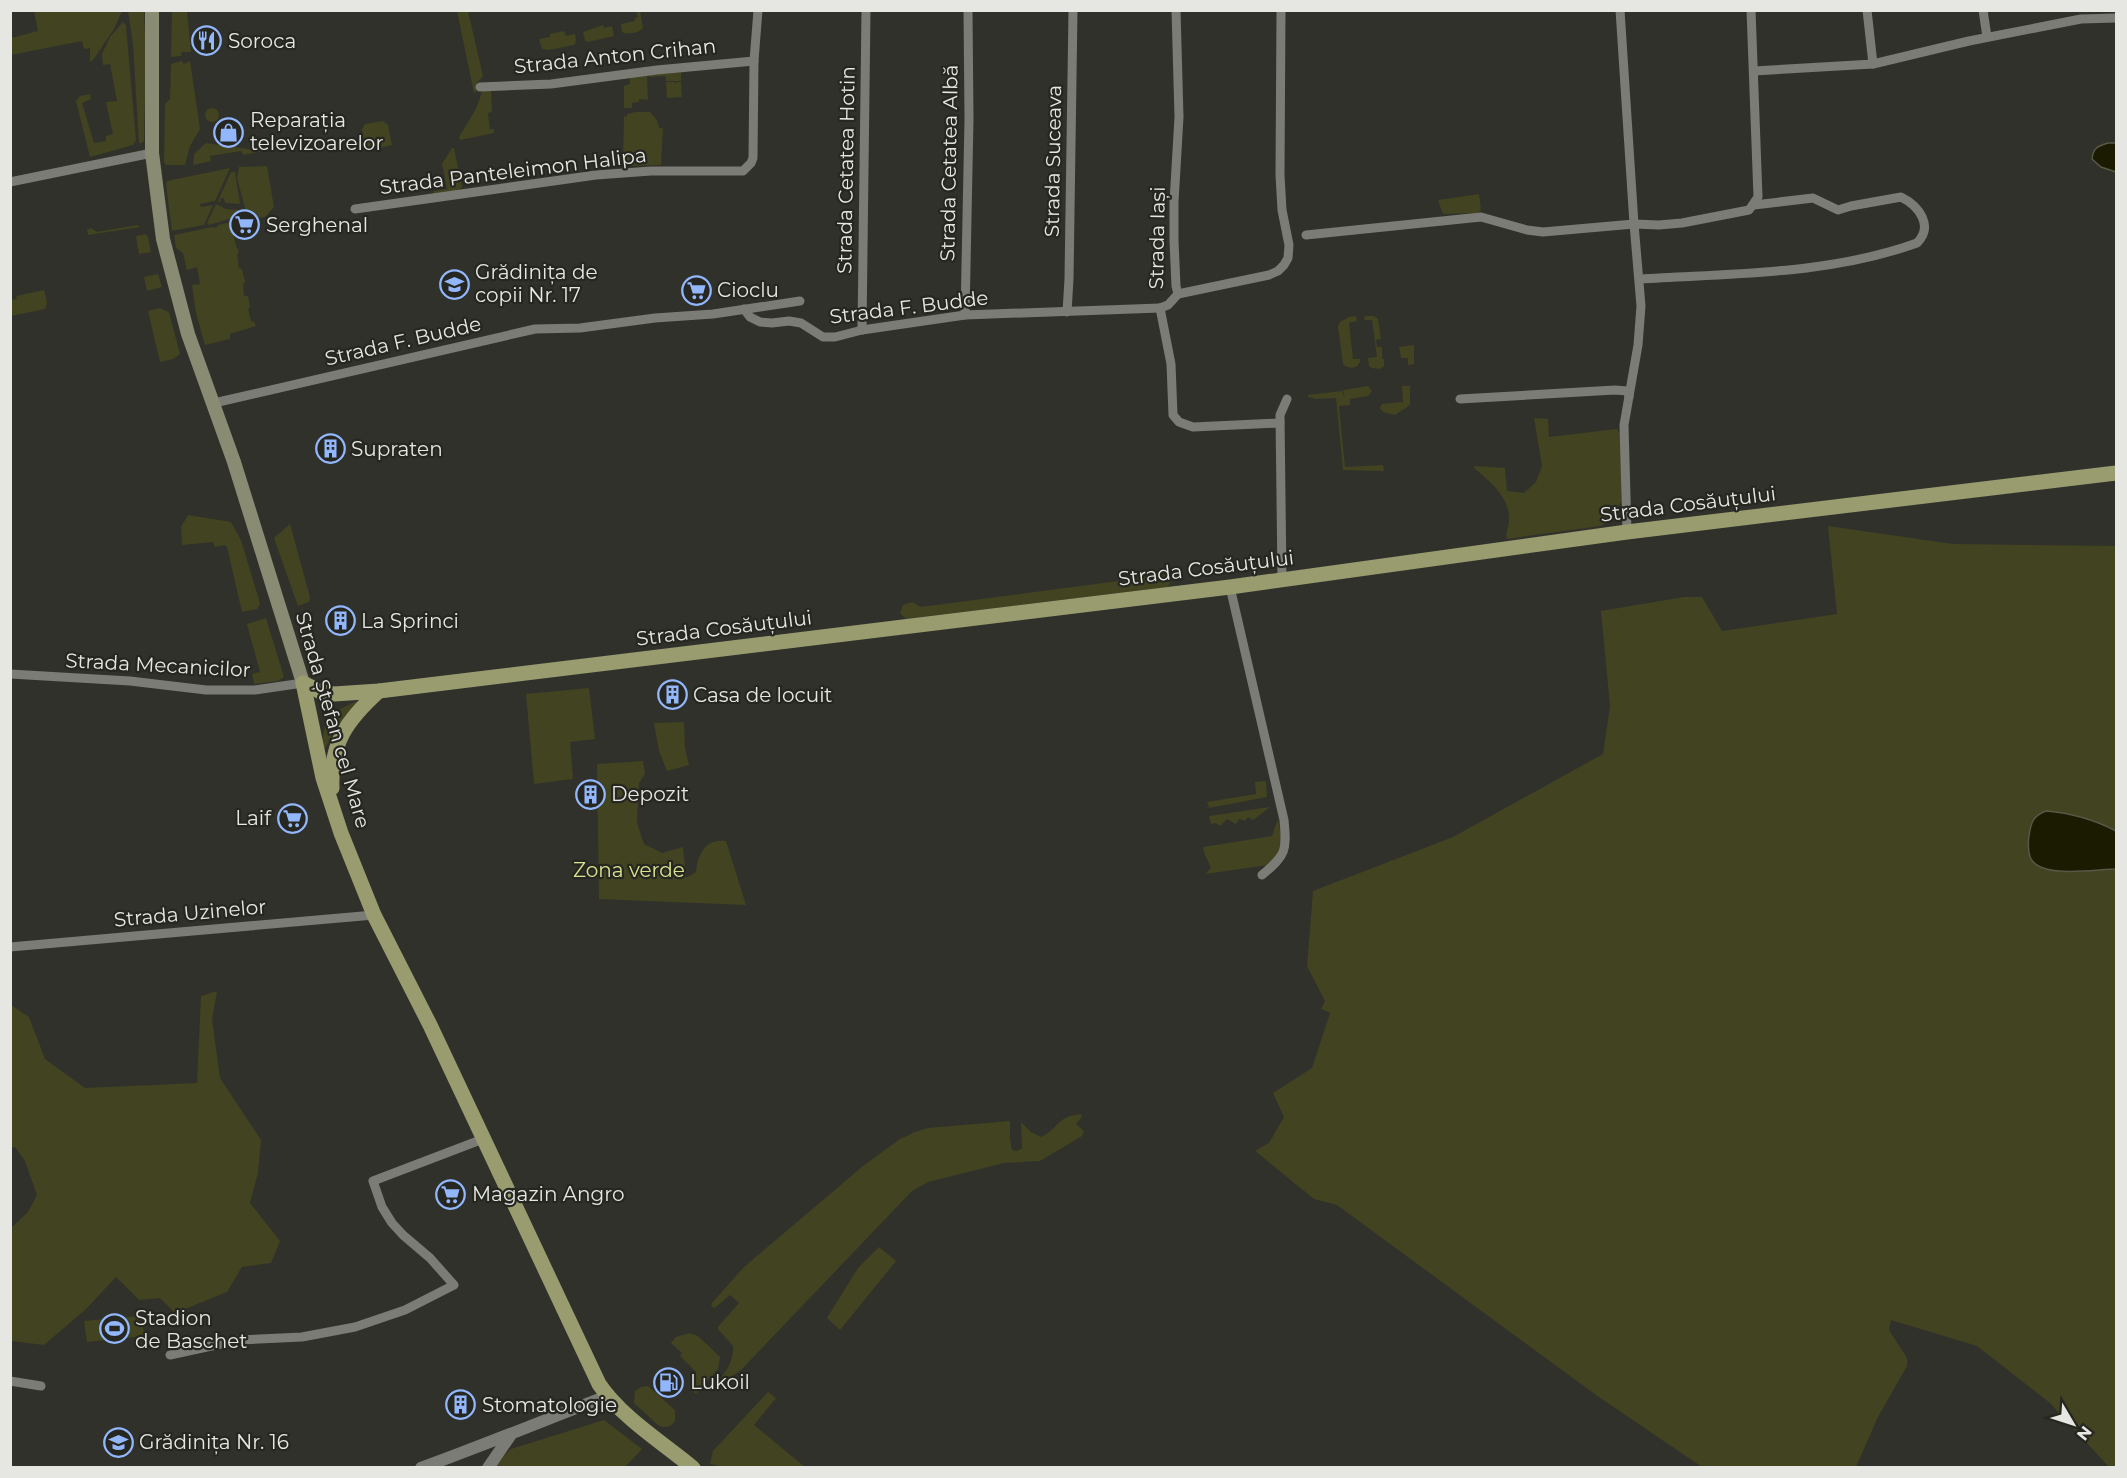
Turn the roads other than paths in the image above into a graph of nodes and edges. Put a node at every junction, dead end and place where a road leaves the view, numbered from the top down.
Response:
1 (152, 10) edge
2 (758, 10) edge
3 (866, 10) edge
4 (968, 10) edge
5 (1073, 10) edge
6 (1176, 10) edge
7 (1281, 10) edge
8 (1620, 10) edge
9 (1751, 10) edge
10 (1867, 10) edge
11 (1983, 10) edge
12 (2081, 15) edge
13 (2116, 18) edge
14 (1987, 38) junction
15 (754, 61) junction
16 (1873, 64) junction
17 (1754, 72) junction
18 (480, 87) dead end
19 (152, 153) junction
20 (10, 182) edge
21 (1754, 205) junction
22 (355, 209) dead end
23 (1634, 224) junction
24 (1305, 235) dead end
25 (1640, 279) junction
26 (1178, 294) junction
27 (800, 301) dead end
28 (1160, 308) junction
29 (744, 309) junction
30 (1067, 312) junction
31 (965, 315) junction
32 (862, 330) junction
33 (1287, 399) dead end
34 (1460, 399) dead end
35 (1629, 400) junction
36 (214, 403) junction
37 (1280, 423) junction
38 (2116, 473) edge
39 (1627, 532) junction
40 (1282, 580) junction
41 (1230, 587) junction
42 (10, 675) edge
43 (303, 683) junction
44 (379, 691) junction
45 (333, 803) junction
46 (1262, 875) dead end
47 (374, 915) junction
48 (10, 947) edge
49 (483, 1139) junction
50 (170, 1354) dead end
51 (10, 1381) edge
52 (41, 1386) dead end
53 (607, 1396) junction
54 (510, 1435) junction
55 (421, 1467) edge
56 (488, 1467) edge
57 (693, 1467) edge

1 - 19 main road, Strada Ștefan cel Mare
2 - 15 street
3 - 32 street, Strada Cetatea Hotin
4 - 31 street, Strada Cetatea Albă
5 - 30 street, Strada Suceava
6 - 26 street, Strada Iași
7 - 26 street
8 - 23 street
9 - 17 street
10 - 16 street
11 - 14 street
12 - 13 street
12 - 14 street
14 - 16 street
15 - 18 street, Strada Anton Crihan
15 - 22 street, Strada Panteleimon Halipa
16 - 17 street
17 - 21 street
19 - 20 street
19 - 36 main road, Strada Ștefan cel Mare
21 - 23 street
21 - 25 street
23 - 24 street
23 - 25 street
25 - 35 street
26 - 28 street, Strada Iași
27 - 29 street, Strada F. Budde
28 - 30 street, Strada F. Budde
28 - 37 street, Strada Iași
29 - 32 street, Strada F. Budde
29 - 36 street, Strada F. Budde
30 - 31 street, Strada F. Budde
31 - 32 street, Strada F. Budde
33 - 37 street
34 - 35 street
35 - 39 street
36 - 43 main road, Strada Ștefan cel Mare
37 - 40 street
38 - 39 main road, Strada Cosăuțului
39 - 40 main road, Strada Cosăuțului
40 - 41 main road, Strada Cosăuțului
41 - 44 main road, Strada Cosăuțului
41 - 46 street
42 - 43 street, Strada Mecanicilor
43 - 44 main road, Strada Cosăuțului
43 - 45 main road, Strada Ștefan cel Mare
44 - 45 main road
45 - 47 main road, Strada Ștefan cel Mare
47 - 48 street, Strada Uzinelor
47 - 49 main road, Strada Ștefan cel Mare
49 - 50 street
49 - 53 main road, Strada Ștefan cel Mare
51 - 52 street
53 - 54 street
53 - 57 main road, Strada Ștefan cel Mare
54 - 55 street
54 - 56 street

